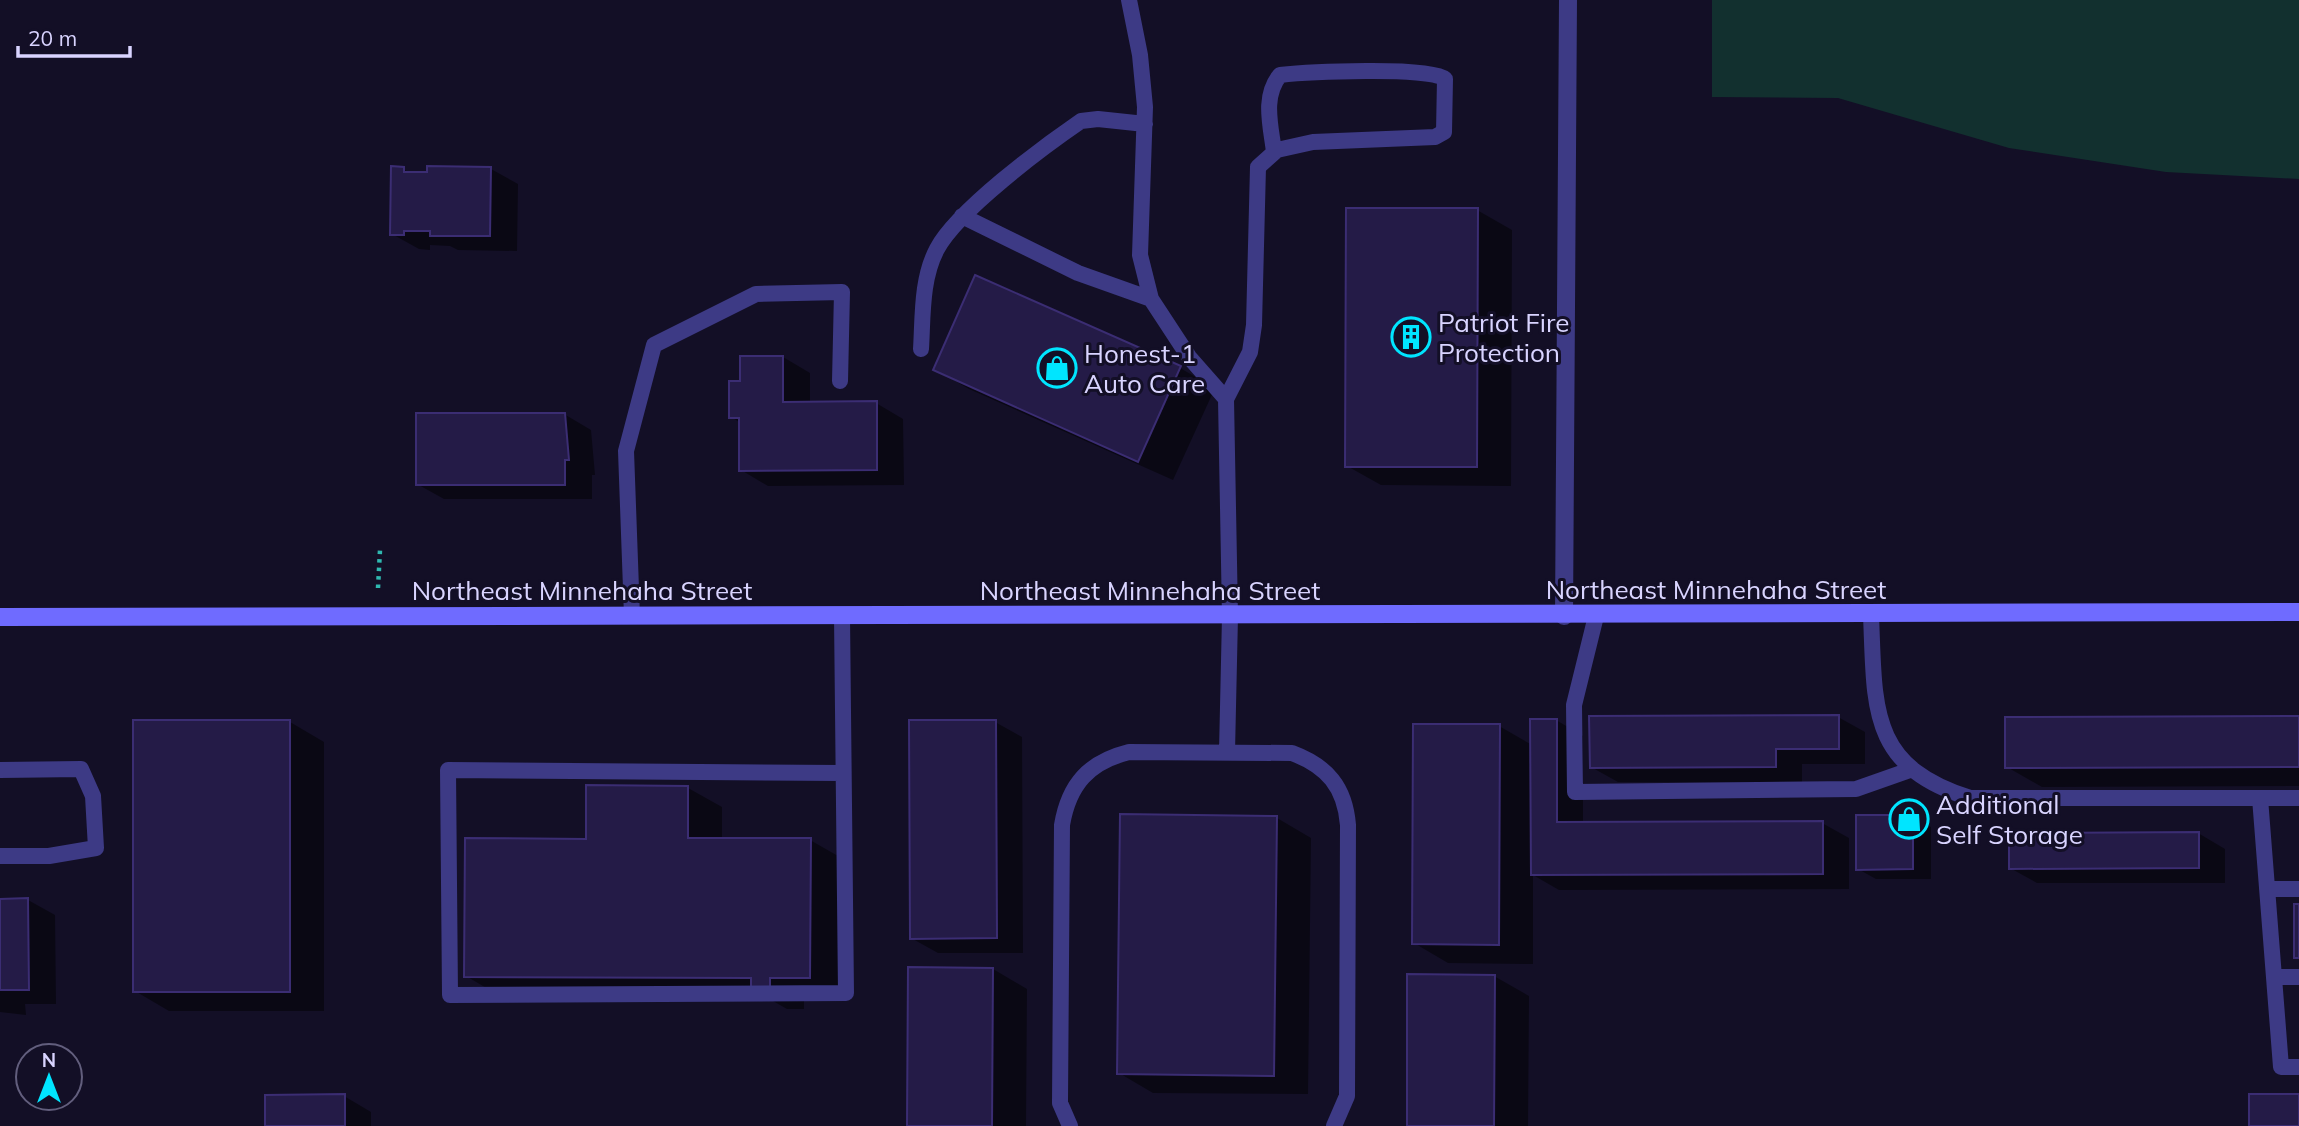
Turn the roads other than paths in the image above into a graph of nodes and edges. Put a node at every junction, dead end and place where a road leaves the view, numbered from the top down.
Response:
1 (1129, 0) edge
2 (1568, 0) edge
3 (1144, 124) junction
4 (1274, 152) junction
5 (962, 216) junction
6 (1151, 299) junction
7 (921, 349) dead end
8 (840, 381) dead end
9 (1226, 399) junction
10 (2299, 612) edge
11 (1871, 615) junction
12 (632, 616) junction
13 (842, 616) junction
14 (1230, 616) junction
15 (1564, 616) junction
16 (1596, 616) junction
17 (0, 617) edge
18 (1227, 752) junction
19 (1910, 769) junction
20 (0, 770) edge
21 (843, 773) junction
22 (2260, 798) junction
23 (2299, 798) edge
24 (0, 856) edge
25 (2267, 889) junction
26 (2299, 889) edge
27 (2274, 977) junction
28 (2299, 977) edge
29 (2299, 1067) edge
30 (1070, 1126) edge
31 (1334, 1126) edge

1 - 3 lane
2 - 15 street
3 - 5 lane
3 - 6 lane
4 - 4 lane
4 - 9 lane
5 - 6 lane
5 - 7 lane
6 - 9 lane
8 - 12 lane
9 - 14 lane
10 - 11 main road, Northeast Minnehaha Street
11 - 16 main road, Northeast Minnehaha Street
11 - 19 lane
12 - 13 main road, Northeast Minnehaha Street
12 - 17 main road, Northeast Minnehaha Street
13 - 14 main road, Northeast Minnehaha Street
13 - 21 lane
14 - 15 main road, Northeast Minnehaha Street
14 - 18 lane
15 - 16 main road, Northeast Minnehaha Street
16 - 19 lane
18 - 30 lane
18 - 31 lane
19 - 22 lane
20 - 24 lane
21 - 21 lane
22 - 23 lane
22 - 25 lane
25 - 26 lane
25 - 27 lane
27 - 28 lane
27 - 29 lane

